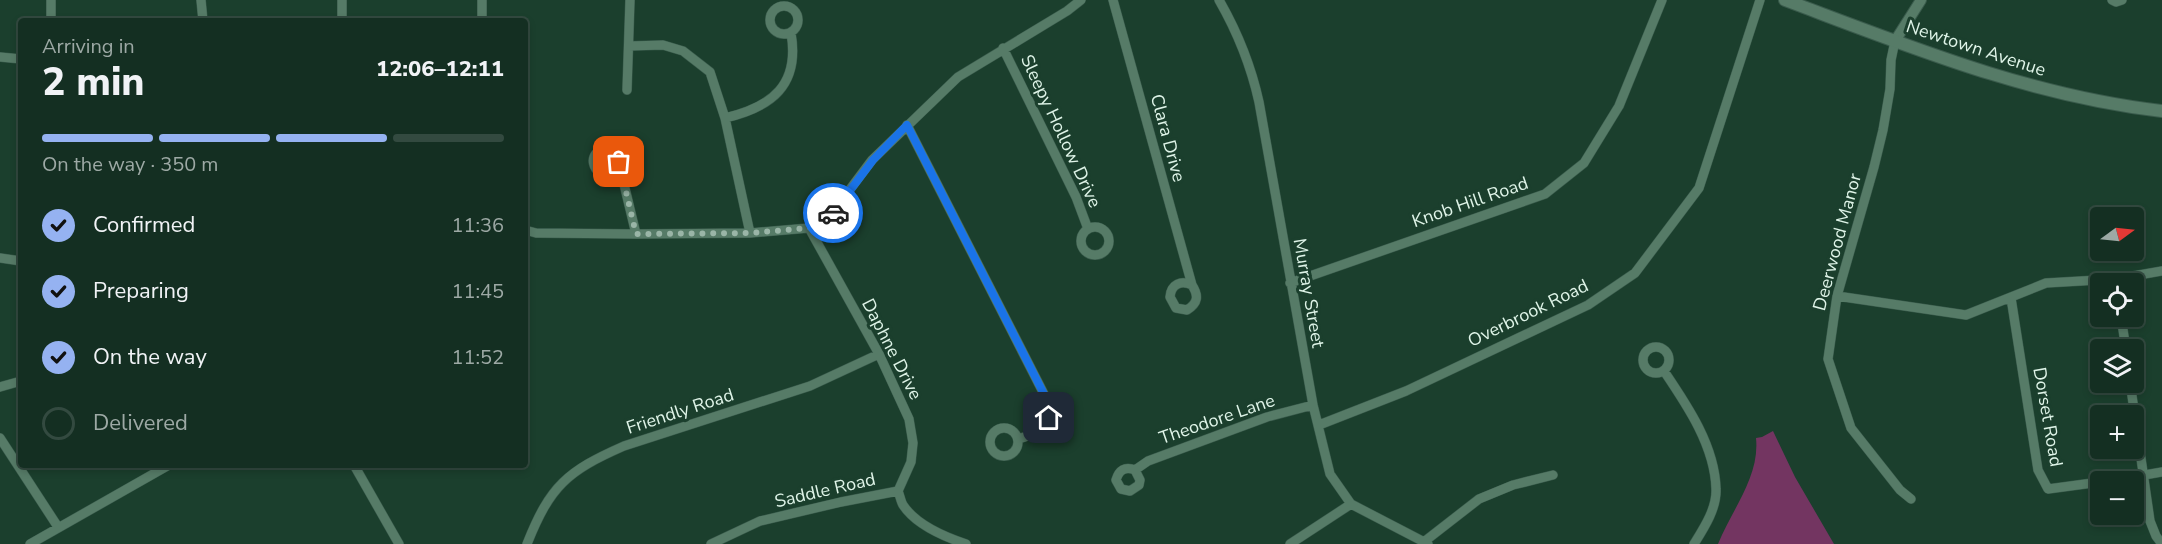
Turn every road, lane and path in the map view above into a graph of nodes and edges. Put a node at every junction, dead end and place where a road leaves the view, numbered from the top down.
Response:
1 (51, 0) edge
2 (201, 0) edge
3 (342, 0) edge
4 (482, 0) edge
5 (630, 0) edge
6 (1081, 0) edge
7 (1113, 0) edge
8 (1219, 0) edge
9 (1662, 0) edge
10 (1760, 0) edge
11 (1785, 0) edge
12 (1921, 0) edge
13 (2112, 0) edge
14 (2122, 0) edge
15 (51, 18) edge
16 (203, 18) edge
17 (342, 18) edge
18 (482, 18) edge
19 (791, 33) dead end
20 (1895, 41) junction
21 (629, 46) junction
22 (1003, 48) junction
23 (0, 57) edge
24 (18, 59) edge
25 (627, 90) dead end
26 (2162, 111) edge
27 (725, 118) junction
28 (907, 125) junction
29 (619, 167) dead end
30 (809, 228) junction
31 (1088, 229) dead end
32 (528, 231) edge
33 (750, 233) junction
34 (636, 234) junction
35 (0, 258) edge
36 (18, 261) edge
37 (2162, 271) edge
38 (2144, 275) edge
39 (2090, 282) edge
40 (1290, 283) junction
41 (1192, 285) dead end
42 (1837, 296) junction
43 (2011, 297) junction
44 (879, 354) junction
45 (1664, 371) dead end
46 (18, 382) edge
47 (0, 387) edge
48 (2132, 393) edge
49 (1313, 405) junction
50 (1319, 425) junction
51 (0, 438) edge
52 (1018, 438) dead end
53 (18, 466) edge
54 (20, 468) edge
55 (164, 468) edge
56 (356, 468) edge
57 (1135, 470) dead end
58 (2143, 471) edge
59 (2162, 472) edge
60 (1553, 475) dead end
61 (2144, 476) joint
62 (2090, 483) edge
63 (898, 491) junction
64 (1911, 499) dead end
65 (1351, 504) junction
66 (58, 527) junction
67 (1427, 543) edge
68 (30, 544) edge
69 (399, 544) edge
70 (527, 544) edge
71 (711, 544) edge
72 (966, 544) edge
73 (1290, 544) edge
74 (1694, 544) edge
75 (2162, 544) edge

1 - 15 street
2 - 16 street
3 - 17 street
4 - 18 street
5 - 21 street
6 - 22 street
7 - 41 street, Clara Drive
8 - 40 street, Murray Street
9 - 40 street, Knob Hill Road
10 - 50 street, Overbrook Road
11 - 20 main road, Newtown Avenue
12 - 20 street
13 - 14 street
19 - 27 street
20 - 26 main road, Newtown Avenue
20 - 42 street, Deerwood Manor
21 - 25 street
21 - 27 street
22 - 28 street
22 - 31 street, Sleepy Hollow Drive
23 - 24 street
27 - 33 street
28 - 30 street
28 - 52 street
29 - 34 street
30 - 33 street
30 - 44 street, Daphne Drive
32 - 34 street
33 - 34 street
35 - 36 street
37 - 38 street
39 - 43 street
40 - 49 street, Murray Street
42 - 43 street
42 - 64 street, Deerwood Manor
43 - 62 street, Dorset Road
44 - 63 street, Daphne Drive
44 - 70 street, Friendly Road
45 - 74 street
46 - 47 street
48 - 58 street
49 - 50 street, Murray Street
49 - 57 street, Theodore Lane
50 - 65 street, Murray Street
51 - 53 street
54 - 66 street
55 - 66 street
56 - 69 street
59 - 61 street
60 - 67 street
61 - 75 street
63 - 71 street, Saddle Road
63 - 72 street, Saddle Road
65 - 67 street, Murray Street
65 - 73 street
66 - 68 street

